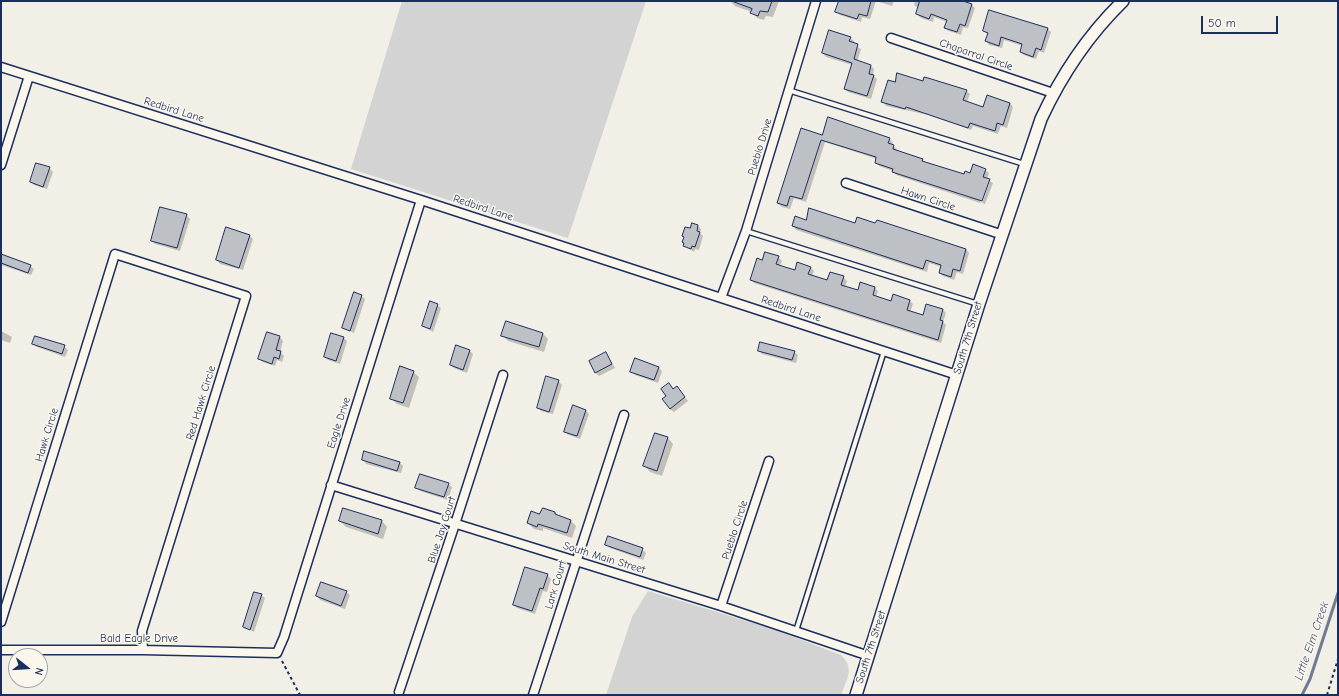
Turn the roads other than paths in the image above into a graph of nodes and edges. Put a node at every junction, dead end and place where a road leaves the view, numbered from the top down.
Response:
1 (816, 1) edge
2 (1123, 1) edge
3 (892, 38) dead end
4 (1, 67) edge
5 (29, 76) junction
6 (788, 90) junction
7 (1053, 93) junction
8 (1, 165) edge
9 (1026, 165) junction
10 (846, 183) dead end
11 (421, 200) junction
12 (746, 231) junction
13 (1002, 235) junction
14 (115, 254) joint
15 (721, 298) junction
16 (979, 304) junction
17 (884, 351) junction
18 (502, 375) dead end
19 (957, 375) junction
20 (624, 415) dead end
21 (769, 461) dead end
22 (331, 485) junction
23 (456, 524) junction
24 (575, 561) junction
25 (721, 606) junction
26 (1, 622) edge
27 (796, 631) junction
28 (1, 650) edge
29 (143, 650) junction
30 (277, 652) joint
31 (869, 656) junction
32 (399, 692) dead end
33 (533, 695) edge
34 (856, 695) edge

1 - 6 street, Pueblo Drive
2 - 7 main road, South 7th Street
3 - 7 street, Chaparral Circle
4 - 5 street, Redbird Lane
5 - 8 street
5 - 11 street, Redbird Lane
6 - 9 lane
6 - 12 street, Pueblo Drive
7 - 9 main road, South 7th Street
9 - 13 main road, South 7th Street
10 - 13 street, Hawn Circle
11 - 15 street, Redbird Lane
11 - 22 street, Eagle Drive
12 - 15 street, Pueblo Drive
12 - 16 lane
13 - 16 main road, South 7th Street
14 - 26 street, Hawk Circle
14 - 29 street, Red Hawk Circle
15 - 17 street, Redbird Lane
16 - 19 main road, South 7th Street
17 - 19 street, Redbird Lane
17 - 27 lane
18 - 23 street, Blue Jay Court
19 - 31 main road, South 7th Street
20 - 24 street, Lark Court
21 - 25 street, Pueblo Circle
22 - 23 street, South Main Street
22 - 30 street, Eagle Drive
23 - 24 street, South Main Street
23 - 32 street, Blue Jay Court
24 - 25 street, South Main Street
24 - 33 street, Lark Court
25 - 27 street, South Main Street
27 - 31 street, South Main Street
28 - 29 street, Bald Eagle Drive
29 - 30 street, Bald Eagle Drive
31 - 34 main road, South 7th Street

